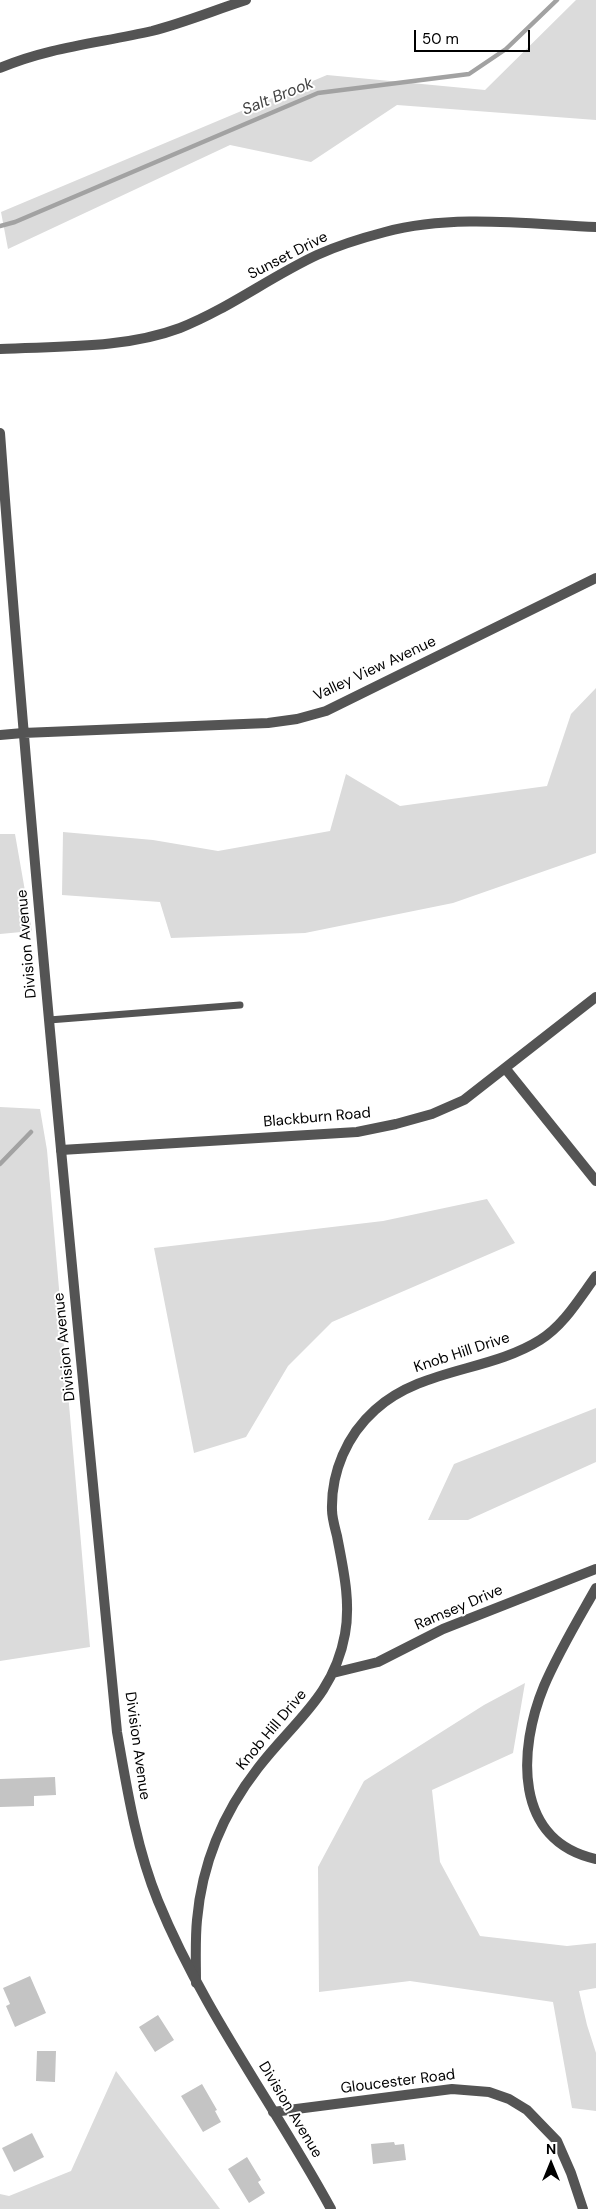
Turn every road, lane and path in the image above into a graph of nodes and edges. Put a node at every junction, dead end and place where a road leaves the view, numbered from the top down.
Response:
1 (246, 0) edge
2 (0, 68) edge
3 (596, 227) edge
4 (0, 349) edge
5 (0, 433) edge
6 (4, 539) edge
7 (596, 578) edge
8 (23, 733) junction
9 (0, 735) edge
10 (596, 996) edge
11 (240, 1005) dead end
12 (49, 1020) junction
13 (505, 1068) junction
14 (61, 1150) junction
15 (596, 1181) edge
16 (596, 1276) edge
17 (596, 1569) edge
18 (596, 1588) edge
19 (333, 1672) junction
20 (596, 1859) edge
21 (196, 1984) junction
22 (273, 2112) junction
23 (331, 2209) edge
24 (583, 2209) edge

1 - 2 street
3 - 4 street, Sunset Drive
5 - 6 street, Division Avenue
6 - 8 street, Division Avenue
7 - 8 street, Valley View Avenue
8 - 9 street, Valley View Avenue
8 - 12 street, Division Avenue
10 - 13 street, Blackburn Road
11 - 12 lane
12 - 14 street, Division Avenue
13 - 14 street, Blackburn Road
13 - 15 street
14 - 21 street, Division Avenue
16 - 19 street, Knob Hill Drive
17 - 19 street, Ramsey Drive
18 - 20 street
19 - 21 street, Knob Hill Drive
21 - 22 street, Division Avenue
22 - 23 street, Division Avenue
22 - 24 street, Gloucester Road

